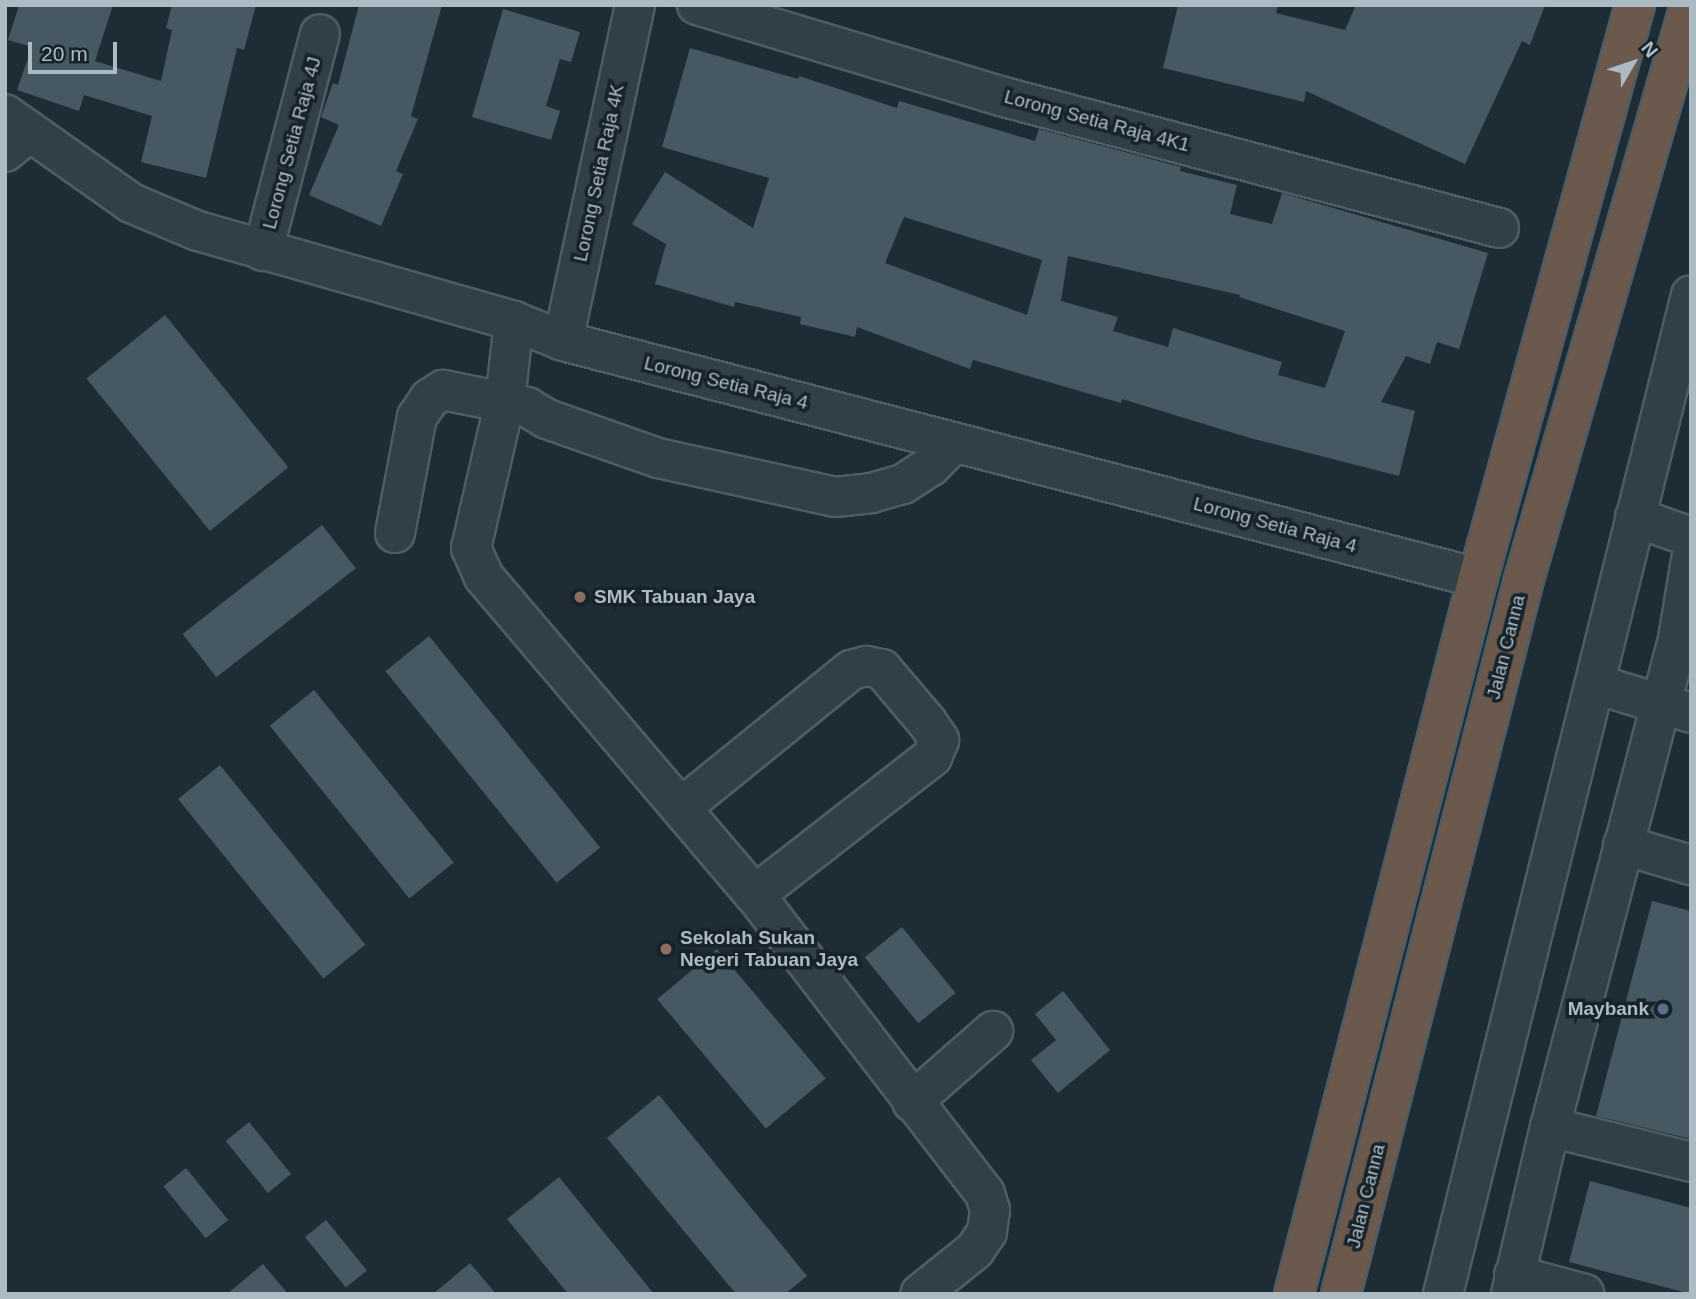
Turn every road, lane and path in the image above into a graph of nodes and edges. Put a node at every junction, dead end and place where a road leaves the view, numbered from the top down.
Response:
1 (635, 5) edge
2 (697, 5) edge
3 (1635, 5) edge
4 (1690, 5) edge
5 (320, 34) dead end
6 (13, 133) edge
7 (1499, 228) dead end
8 (263, 251) junction
9 (1691, 295) edge
10 (514, 321) junction
11 (563, 341) junction
12 (505, 401) junction
13 (954, 442) junction
14 (1635, 517) junction
15 (395, 533) dead end
16 (1691, 537) edge
17 (1691, 561) edge
18 (1478, 578) junction
19 (1684, 640) edge
20 (1595, 684) junction
21 (1676, 709) edge
22 (681, 807) junction
23 (1623, 845) junction
24 (1691, 865) edge
25 (755, 895) junction
26 (993, 1031) dead end
27 (912, 1102) junction
28 (1550, 1127) junction
29 (1691, 1162) edge
30 (1512, 1284) edge
31 (920, 1294) edge
32 (1294, 1294) edge
33 (1341, 1294) edge
34 (1443, 1294) edge
35 (1585, 1294) edge

1 - 11 street, Lorong Setia Raja 4K
2 - 7 street, Lorong Setia Raja 4K1
3 - 18 highway
4 - 33 highway, Jalan Canna
5 - 8 street, Lorong Setia Raja 4J
6 - 8 street, Lorong Setia Raja 4
8 - 10 street, Lorong Setia Raja 4
9 - 14 street
10 - 11 street, Lorong Setia Raja 4
10 - 12 street
11 - 13 street, Lorong Setia Raja 4
12 - 13 street
12 - 15 street
12 - 22 street
13 - 18 street, Lorong Setia Raja 4
14 - 16 street
14 - 20 street
17 - 19 street
18 - 32 highway
19 - 21 street
20 - 21 street
20 - 34 street
21 - 23 street
22 - 25 street
22 - 25 street
23 - 24 street
23 - 28 street
25 - 27 street
26 - 27 street
27 - 31 street
28 - 29 street
28 - 30 street
30 - 35 street

